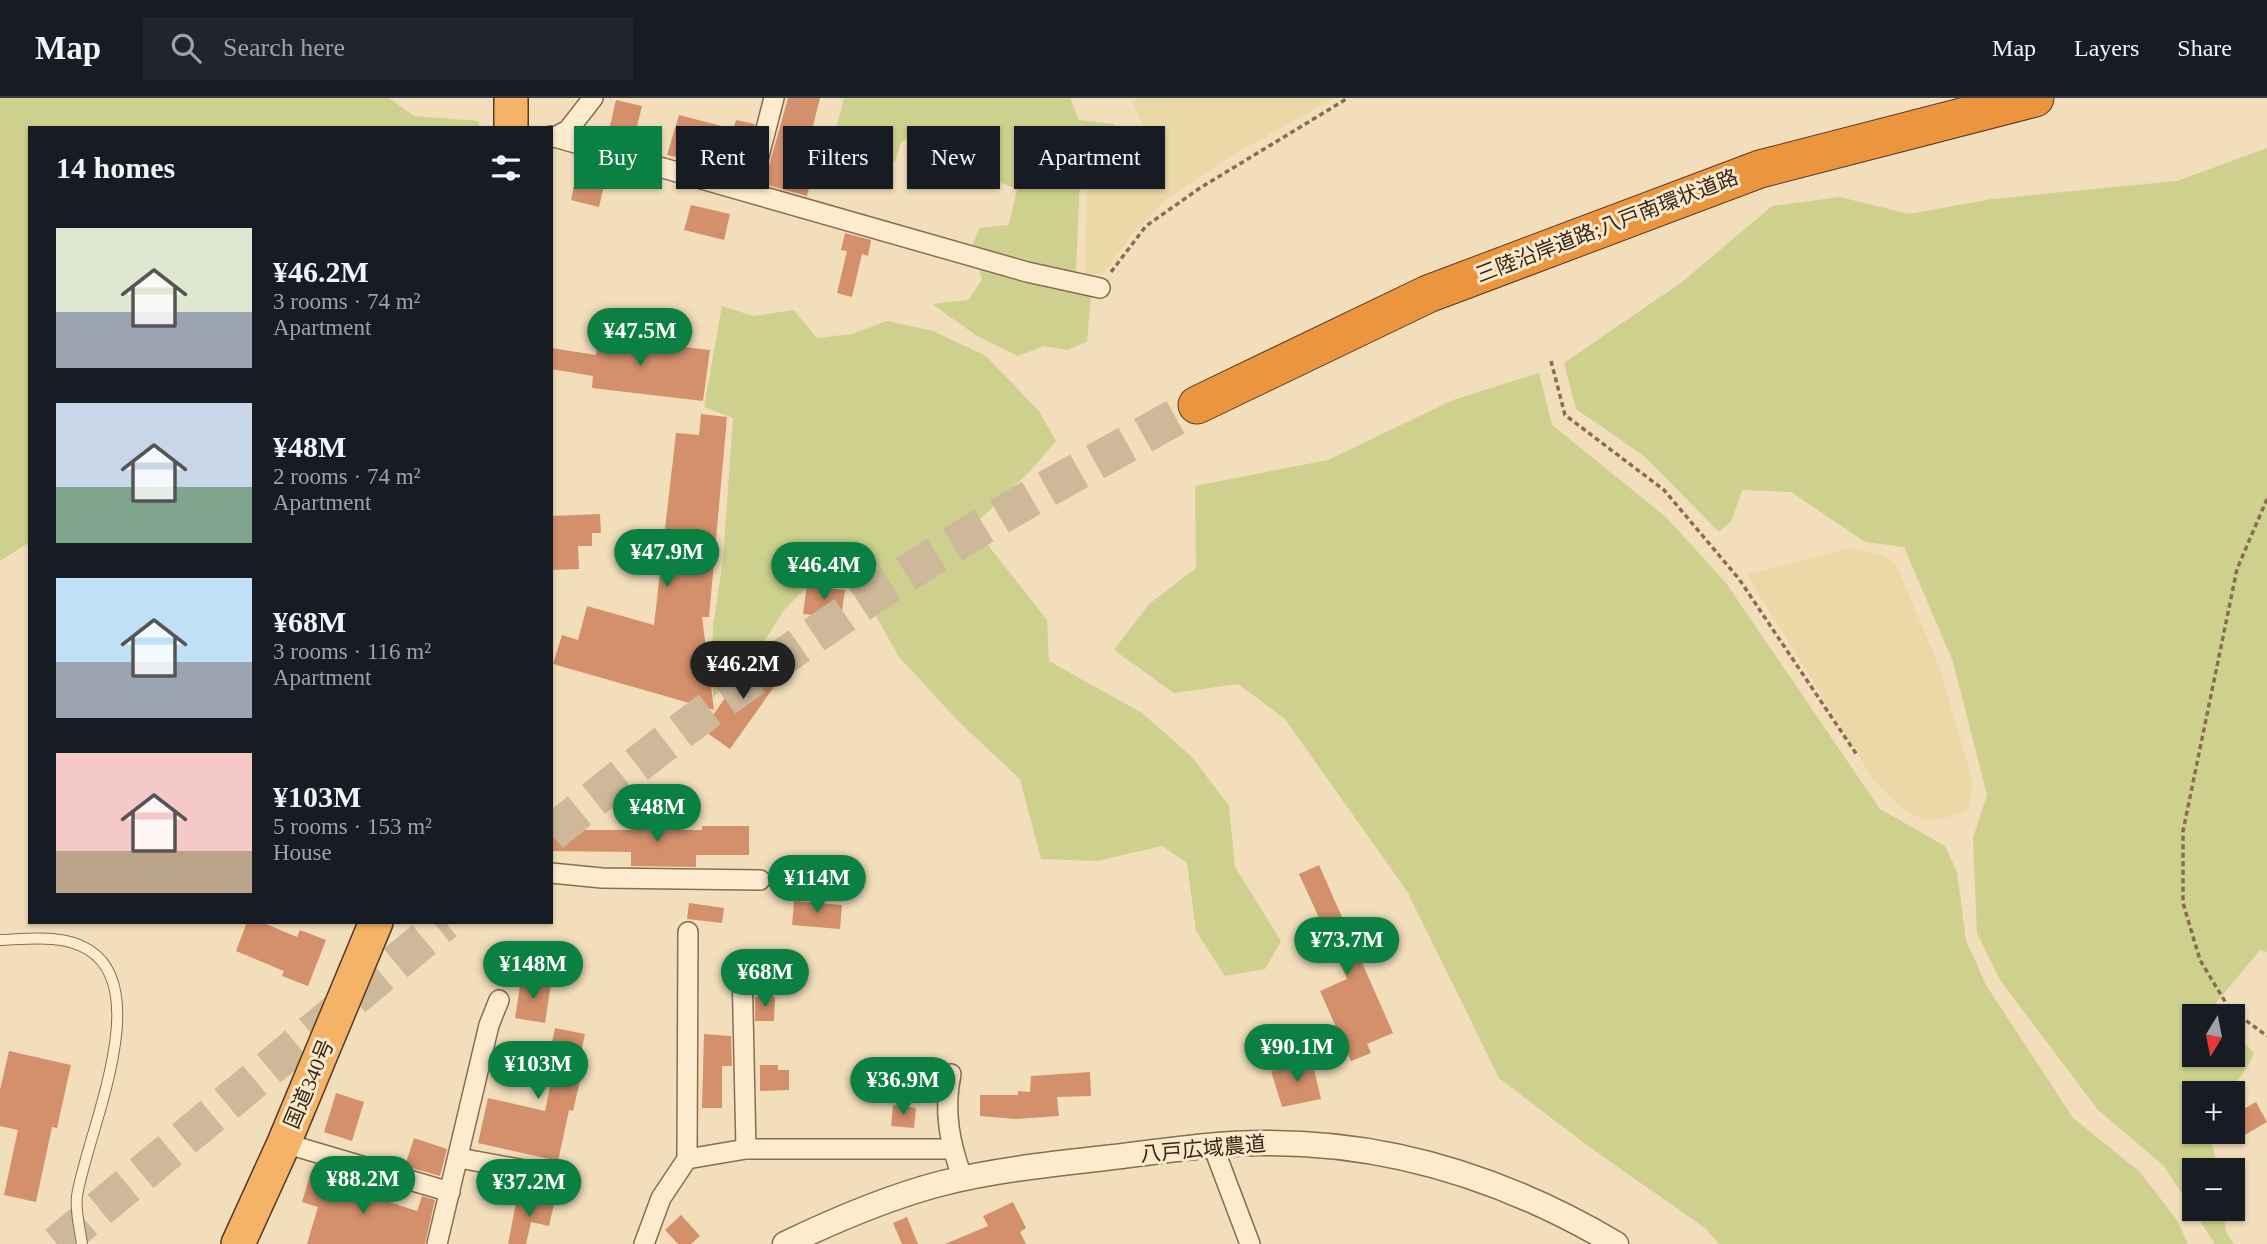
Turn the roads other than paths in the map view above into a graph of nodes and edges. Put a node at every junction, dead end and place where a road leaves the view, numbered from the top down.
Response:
1 (511, 98) edge
2 (593, 98) edge
3 (774, 98) edge
4 (2035, 98) edge
5 (510, 126) edge
6 (554, 136) edge
7 (750, 191) junction
8 (1100, 288) road end
9 (1197, 405) tunnel mouth
10 (553, 873) edge
11 (760, 880) dead end
12 (375, 924) edge
13 (688, 932) dead end
14 (0, 940) edge
15 (742, 967) dead end
16 (499, 1000) dead end
17 (951, 1074) dead end
18 (284, 1143) junction
19 (1213, 1146) junction
20 (746, 1149) junction
21 (952, 1149) junction
22 (459, 1158) junction
23 (687, 1158) junction
24 (530, 1171) dead end
25 (963, 1179) junction
26 (450, 1192) junction
27 (82, 1244) edge
28 (238, 1244) edge
29 (437, 1244) edge
30 (644, 1244) edge
31 (785, 1244) edge
32 (1250, 1244) edge
33 (1616, 1244) edge

1 - 5 highway
2 - 6 street
3 - 7 street
4 - 9 highway, 三陸沿岸道路;八戸南環状道路
6 - 7 street
7 - 8 street
10 - 11 street
12 - 18 highway, 国道340号
13 - 23 street
14 - 27 lane
15 - 20 street
16 - 22 street
17 - 21 street
18 - 26 street
18 - 28 highway, 国道340号
19 - 25 street, 八戸広域農道
19 - 32 street
19 - 33 street, 八戸広域農道
20 - 21 street
20 - 23 street
21 - 25 street
22 - 24 street
22 - 26 street
23 - 30 street
25 - 31 street, 八戸広域農道
26 - 29 street

